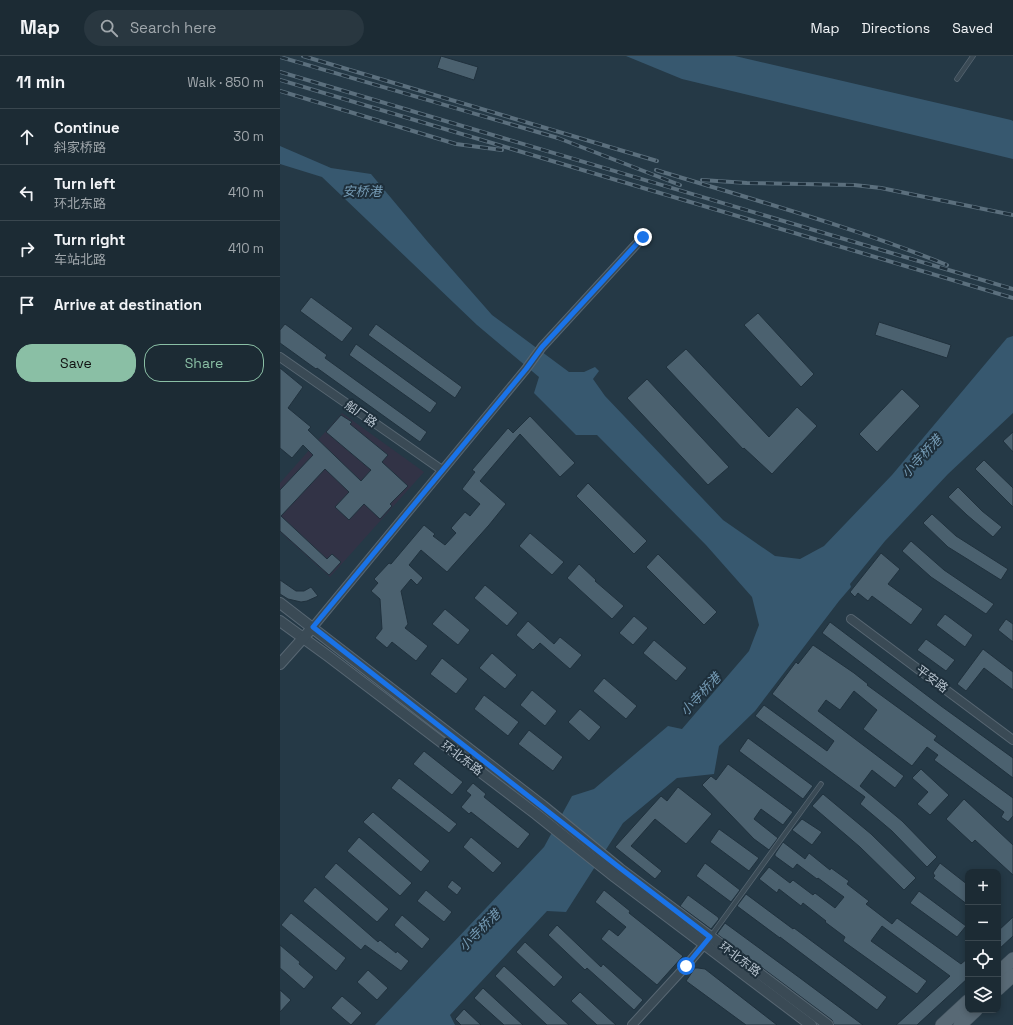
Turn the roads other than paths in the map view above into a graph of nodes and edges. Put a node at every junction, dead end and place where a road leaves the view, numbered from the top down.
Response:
1 (973, 56) edge
2 (957, 79) dead end
3 (643, 237) dead end
4 (280, 357) edge
5 (442, 470) junction
6 (280, 603) edge
7 (851, 619) dead end
8 (280, 621) edge
9 (313, 627) junction
10 (303, 638) junction
11 (280, 664) edge
12 (1013, 740) edge
13 (821, 784) dead end
14 (707, 941) junction
15 (1013, 958) edge
16 (1001, 969) edge
17 (1013, 975) edge
18 (1001, 986) edge
19 (965, 1003) edge
20 (973, 1013) edge
21 (632, 1025) edge
22 (810, 1025) edge
23 (828, 1025) edge
24 (942, 1025) edge
25 (960, 1025) edge

1 - 2 lane
3 - 5 street
4 - 5 street, 船厂路
5 - 9 street
6 - 9 street, 环北东路
7 - 12 street, 平安路
8 - 10 street, 环北东路
9 - 10 street
9 - 14 street, 环北东路
10 - 11 street
10 - 14 street, 环北东路
13 - 14 lane
14 - 21 street
14 - 22 street, 环北东路
14 - 23 street, 环北东路
15 - 16 main road
17 - 18 main road
19 - 24 main road
20 - 25 main road

